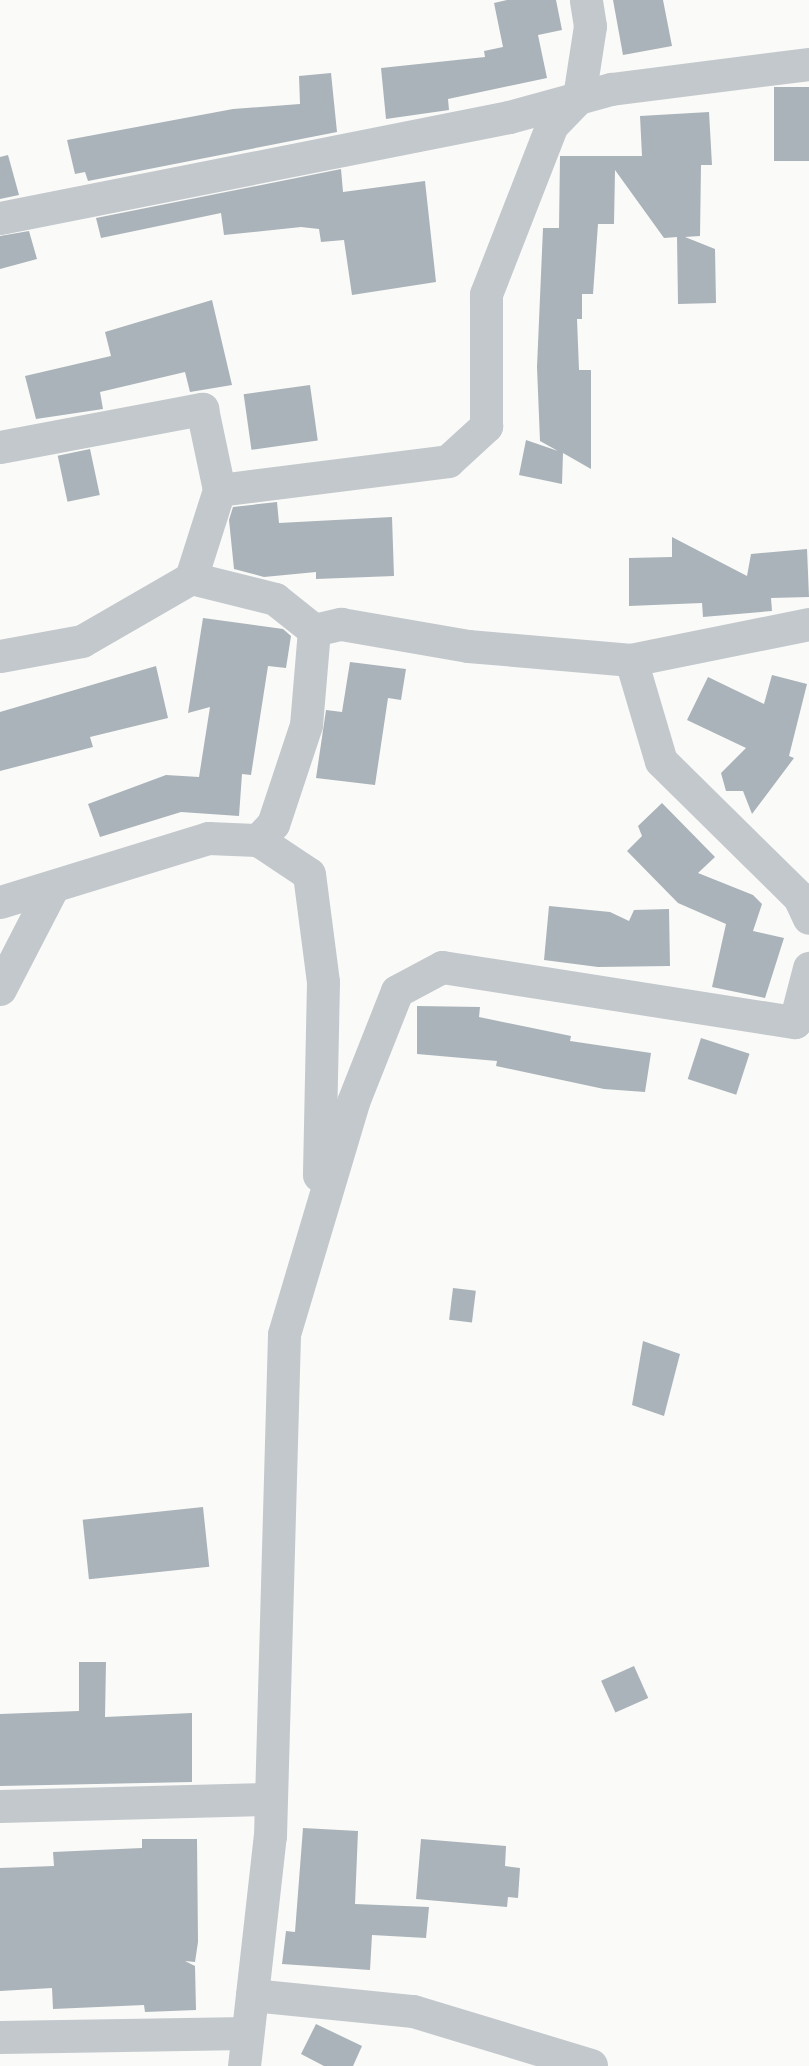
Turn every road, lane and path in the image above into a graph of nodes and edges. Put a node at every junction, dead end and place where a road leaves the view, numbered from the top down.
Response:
1 (586, 0) edge
2 (809, 64) edge
3 (579, 98) junction
4 (0, 218) edge
5 (0, 447) edge
6 (219, 490) junction
7 (191, 578) junction
8 (809, 624) edge
9 (314, 630) junction
10 (0, 656) edge
11 (631, 660) junction
12 (258, 840) junction
13 (51, 890) junction
14 (0, 902) edge
15 (809, 918) edge
16 (809, 968) edge
17 (0, 989) edge
18 (319, 1217) junction
19 (270, 1799) junction
20 (0, 1806) edge
21 (252, 1995) junction
22 (247, 2033) junction
23 (0, 2037) edge
24 (244, 2066) edge
25 (591, 2066) edge

1 - 3 street
2 - 3 street
3 - 4 street
3 - 6 street
5 - 6 street
6 - 7 street
7 - 9 street
7 - 10 street
8 - 11 street
9 - 11 street
9 - 12 street
11 - 15 street
12 - 13 street
12 - 18 street
13 - 14 street
13 - 17 street
16 - 18 street
18 - 19 street
19 - 20 street
19 - 21 street
21 - 22 street
21 - 25 street
22 - 23 street
22 - 24 street

